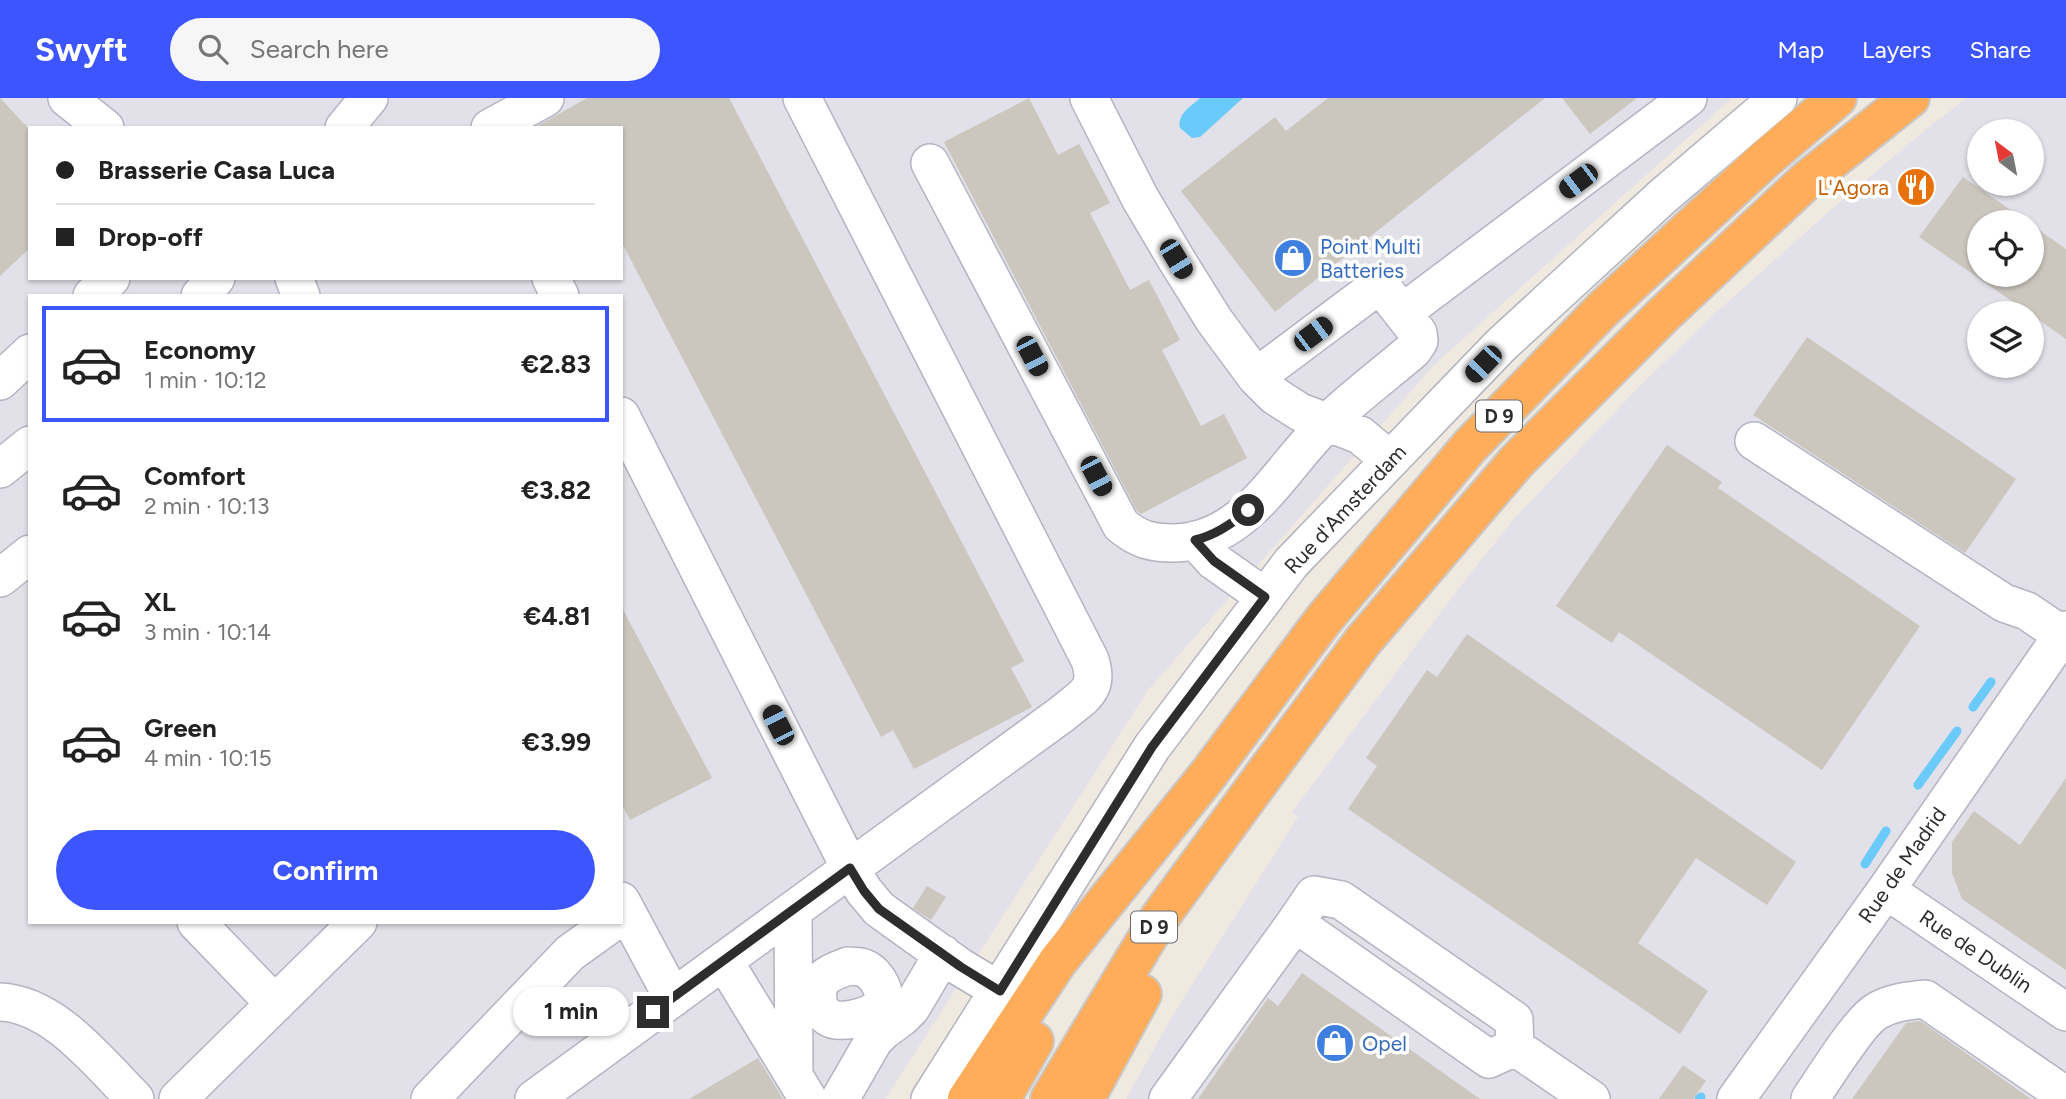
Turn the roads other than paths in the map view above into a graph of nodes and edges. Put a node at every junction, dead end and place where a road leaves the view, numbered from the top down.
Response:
1 (67, 98) edge
2 (369, 98) edge
3 (545, 98) edge
4 (803, 98) edge
5 (1089, 98) edge
6 (1688, 98) edge
7 (1778, 98) edge
8 (1837, 98) edge
9 (1910, 98) edge
10 (102, 126) edge
11 (346, 126) edge
12 (494, 126) edge
13 (929, 163) dead end
14 (109, 280) edge
15 (214, 280) edge
16 (94, 294) edge
17 (202, 294) edge
18 (1402, 313) junction
19 (28, 355) edge
20 (1256, 377) junction
21 (0, 381) edge
22 (623, 420) edge
23 (1326, 423) junction
24 (1754, 441) dead end
25 (28, 447) edge
26 (1390, 460) junction
27 (0, 469) edge
28 (1195, 540) junction
29 (28, 556) edge
30 (0, 578) edge
31 (1265, 597) junction
32 (2064, 632) edge
33 (1272, 764) junction
34 (1207, 776) junction
35 (850, 868) junction
36 (1886, 890) junction
37 (793, 911) junction
38 (623, 916) edge
39 (198, 924) edge
40 (356, 924) edge
41 (607, 924) edge
42 (943, 954) junction
43 (724, 961) junction
44 (1000, 991) junction
45 (673, 998) junction
46 (0, 1002) edge
47 (275, 1004) junction
48 (2066, 1012) edge
49 (801, 1087) edge
50 (2066, 1096) edge
51 (135, 1099) edge
52 (178, 1099) edge
53 (430, 1099) edge
54 (534, 1099) edge
55 (840, 1099) edge
56 (930, 1099) edge
57 (967, 1099) edge
58 (1001, 1099) edge
59 (1050, 1099) edge
60 (1084, 1099) edge
61 (1168, 1099) edge
62 (1591, 1099) edge
63 (1735, 1099) edge
64 (1810, 1099) edge

1 - 10 street
2 - 11 street
3 - 12 street
4 - 35 street
5 - 20 street
6 - 18 street
7 - 26 street, Rue d'Amsterdam
8 - 34 highway, D 9
9 - 33 highway, D 9
13 - 28 street
14 - 16 street
15 - 17 street
18 - 20 street
18 - 23 street
19 - 21 street
20 - 23 street
22 - 35 street
23 - 26 street
23 - 28 street
24 - 32 street
25 - 27 street
26 - 31 street, Rue d'Amsterdam
28 - 31 street
29 - 30 street
31 - 44 street, Rue d'Amsterdam
32 - 36 street, Rue de Madrid
33 - 59 highway, D 9
33 - 60 highway
34 - 57 highway
34 - 58 highway, D 9
35 - 37 street
35 - 42 street
36 - 48 street, Rue de Dublin
36 - 63 street, Rue de Madrid
37 - 43 street
37 - 49 street
38 - 45 street
39 - 47 street
40 - 47 street
41 - 53 street
42 - 44 street
42 - 55 street
43 - 45 street
43 - 49 street
44 - 56 street, Rue d'Amsterdam
45 - 54 street
46 - 51 street
47 - 52 street
50 - 64 street
61 - 62 street

